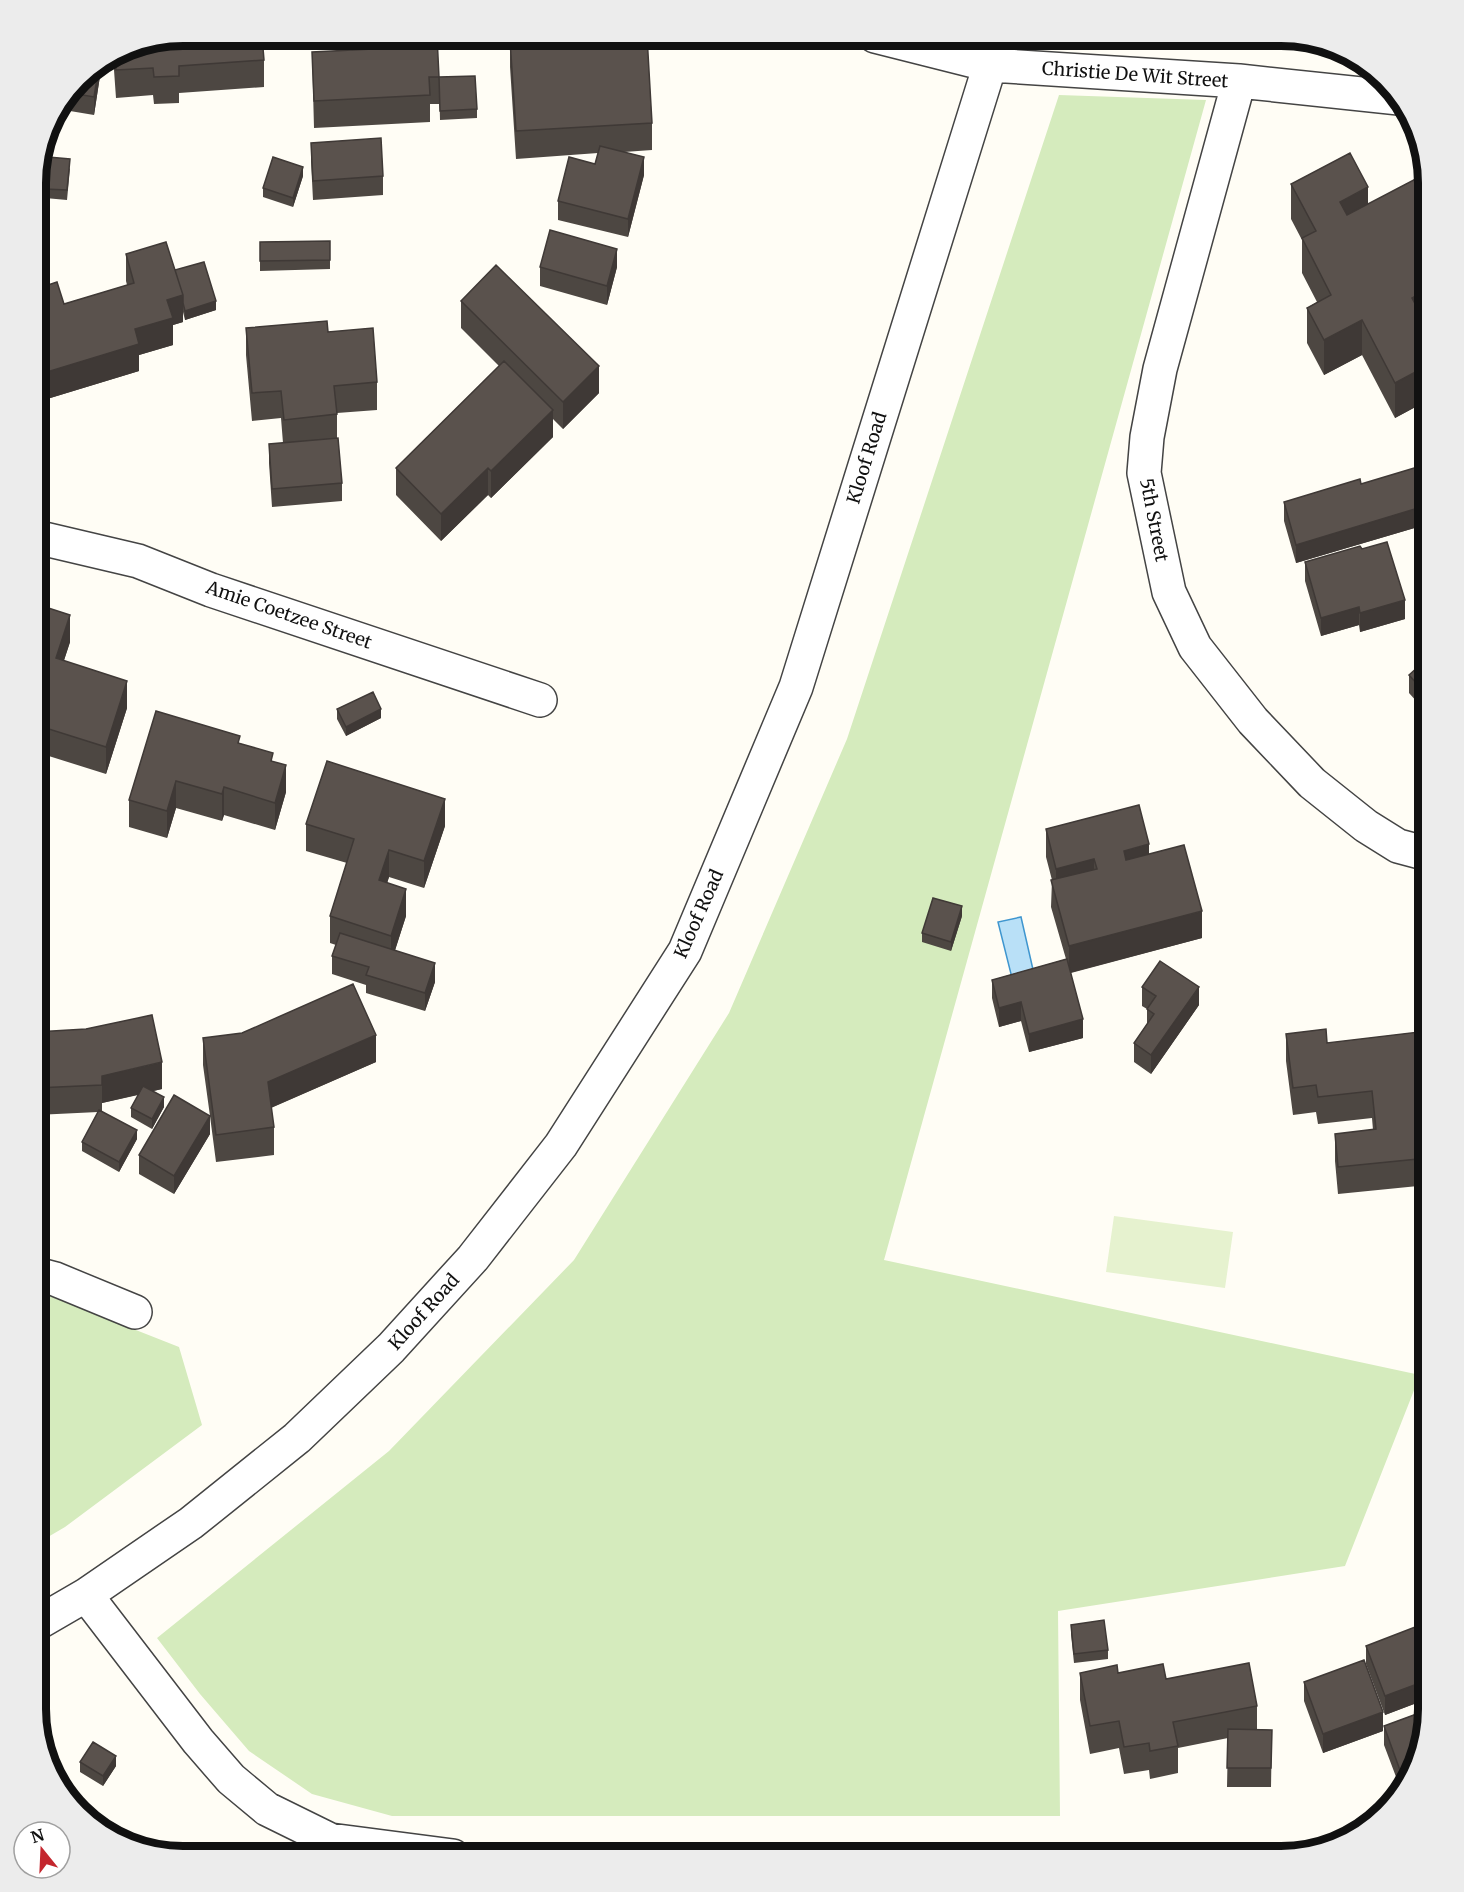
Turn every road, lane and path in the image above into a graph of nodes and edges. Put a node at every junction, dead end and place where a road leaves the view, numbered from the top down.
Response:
1 (961, 47) edge
2 (995, 51) edge
3 (1239, 81) junction
4 (1386, 97) edge
5 (47, 540) edge
6 (540, 700) dead end
7 (1418, 851) edge
8 (46, 1277) edge
9 (135, 1312) dead end
10 (86, 1595) junction
11 (46, 1618) edge
12 (376, 1846) edge

1 - 2 street, Christie De Wit Street
2 - 3 street, Christie De Wit Street
2 - 10 street, Kloof Road
3 - 4 street, Christie De Wit Street
3 - 7 street, 5th Street
5 - 6 street, Amie Coetzee Street
8 - 9 street
10 - 11 street, Kloof Road
10 - 12 street

